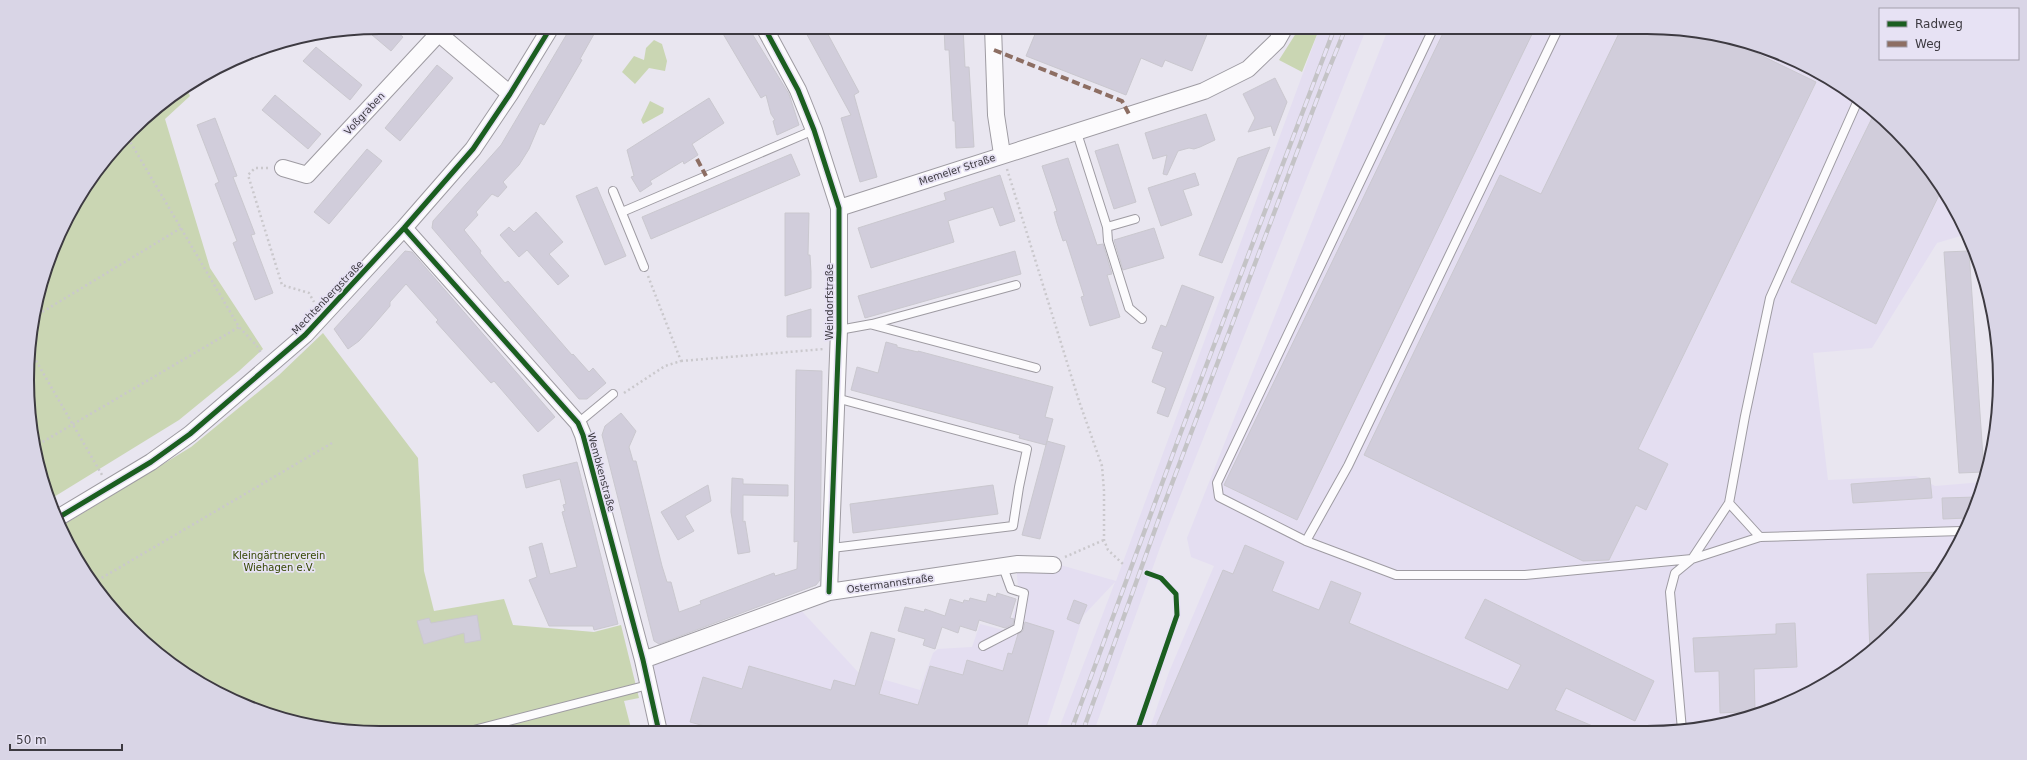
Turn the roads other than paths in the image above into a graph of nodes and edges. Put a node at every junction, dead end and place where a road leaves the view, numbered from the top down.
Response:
1 (431, 34) edge
2 (440, 34) edge
3 (547, 34) edge
4 (768, 34) edge
5 (993, 34) edge
6 (1281, 34) edge
7 (1431, 34) edge
8 (1556, 34) edge
9 (510, 94) junction
10 (1856, 104) edge
11 (814, 130) junction
12 (1077, 133) junction
13 (1002, 154) junction
14 (283, 168) road end
15 (613, 191) dead end
16 (839, 208) junction
17 (622, 212) junction
18 (1135, 219) dead end
19 (1107, 227) junction
20 (404, 228) junction
21 (644, 267) road end
22 (1016, 285) dead end
23 (1142, 319) dead end
24 (872, 324) junction
25 (839, 330) junction
26 (1036, 368) dead end
27 (613, 394) road end
28 (836, 398) junction
29 (578, 423) junction
30 (1729, 503) junction
31 (62, 516) edge
32 (1958, 531) edge
33 (1760, 537) junction
34 (1306, 541) junction
35 (832, 548) junction
36 (1692, 559) junction
37 (1053, 565) road end
38 (1003, 567) junction
39 (829, 592) junction
40 (983, 646) dead end
41 (643, 660) junction
42 (648, 685) junction
43 (1681, 724) edge
44 (489, 726) edge
45 (657, 726) edge

1 - 14 street, Voßgraben
2 - 9 street
3 - 9 street, Mechtenbergstraße
4 - 11 street, Weindorfstraße
5 - 13 street
6 - 12 street, Memeler Straße
7 - 34 lane
8 - 34 lane
9 - 20 street, Mechtenbergstraße
10 - 30 lane
11 - 16 street, Weindorfstraße
11 - 17 lane
12 - 13 street, Memeler Straße
12 - 19 lane
13 - 16 street, Memeler Straße
15 - 17 lane
16 - 25 street, Weindorfstraße
17 - 21 lane
18 - 19 lane
19 - 23 lane
20 - 29 street, Wembkenstraße
20 - 31 street, Mechtenbergstraße
22 - 24 lane
24 - 25 lane
24 - 26 lane
25 - 28 street, Weindorfstraße
27 - 29 lane
28 - 35 street, Weindorfstraße
28 - 35 lane
29 - 41 street, Wembkenstraße
30 - 33 lane
30 - 36 lane
32 - 33 lane
33 - 36 lane
34 - 36 lane
35 - 39 street, Weindorfstraße
36 - 43 lane
37 - 38 street, Ostermannstraße
38 - 39 street, Ostermannstraße
38 - 40 lane
39 - 41 street, Ostermannstraße
41 - 42 street, Wembkenstraße
42 - 44 lane
42 - 45 street, Wembkenstraße

